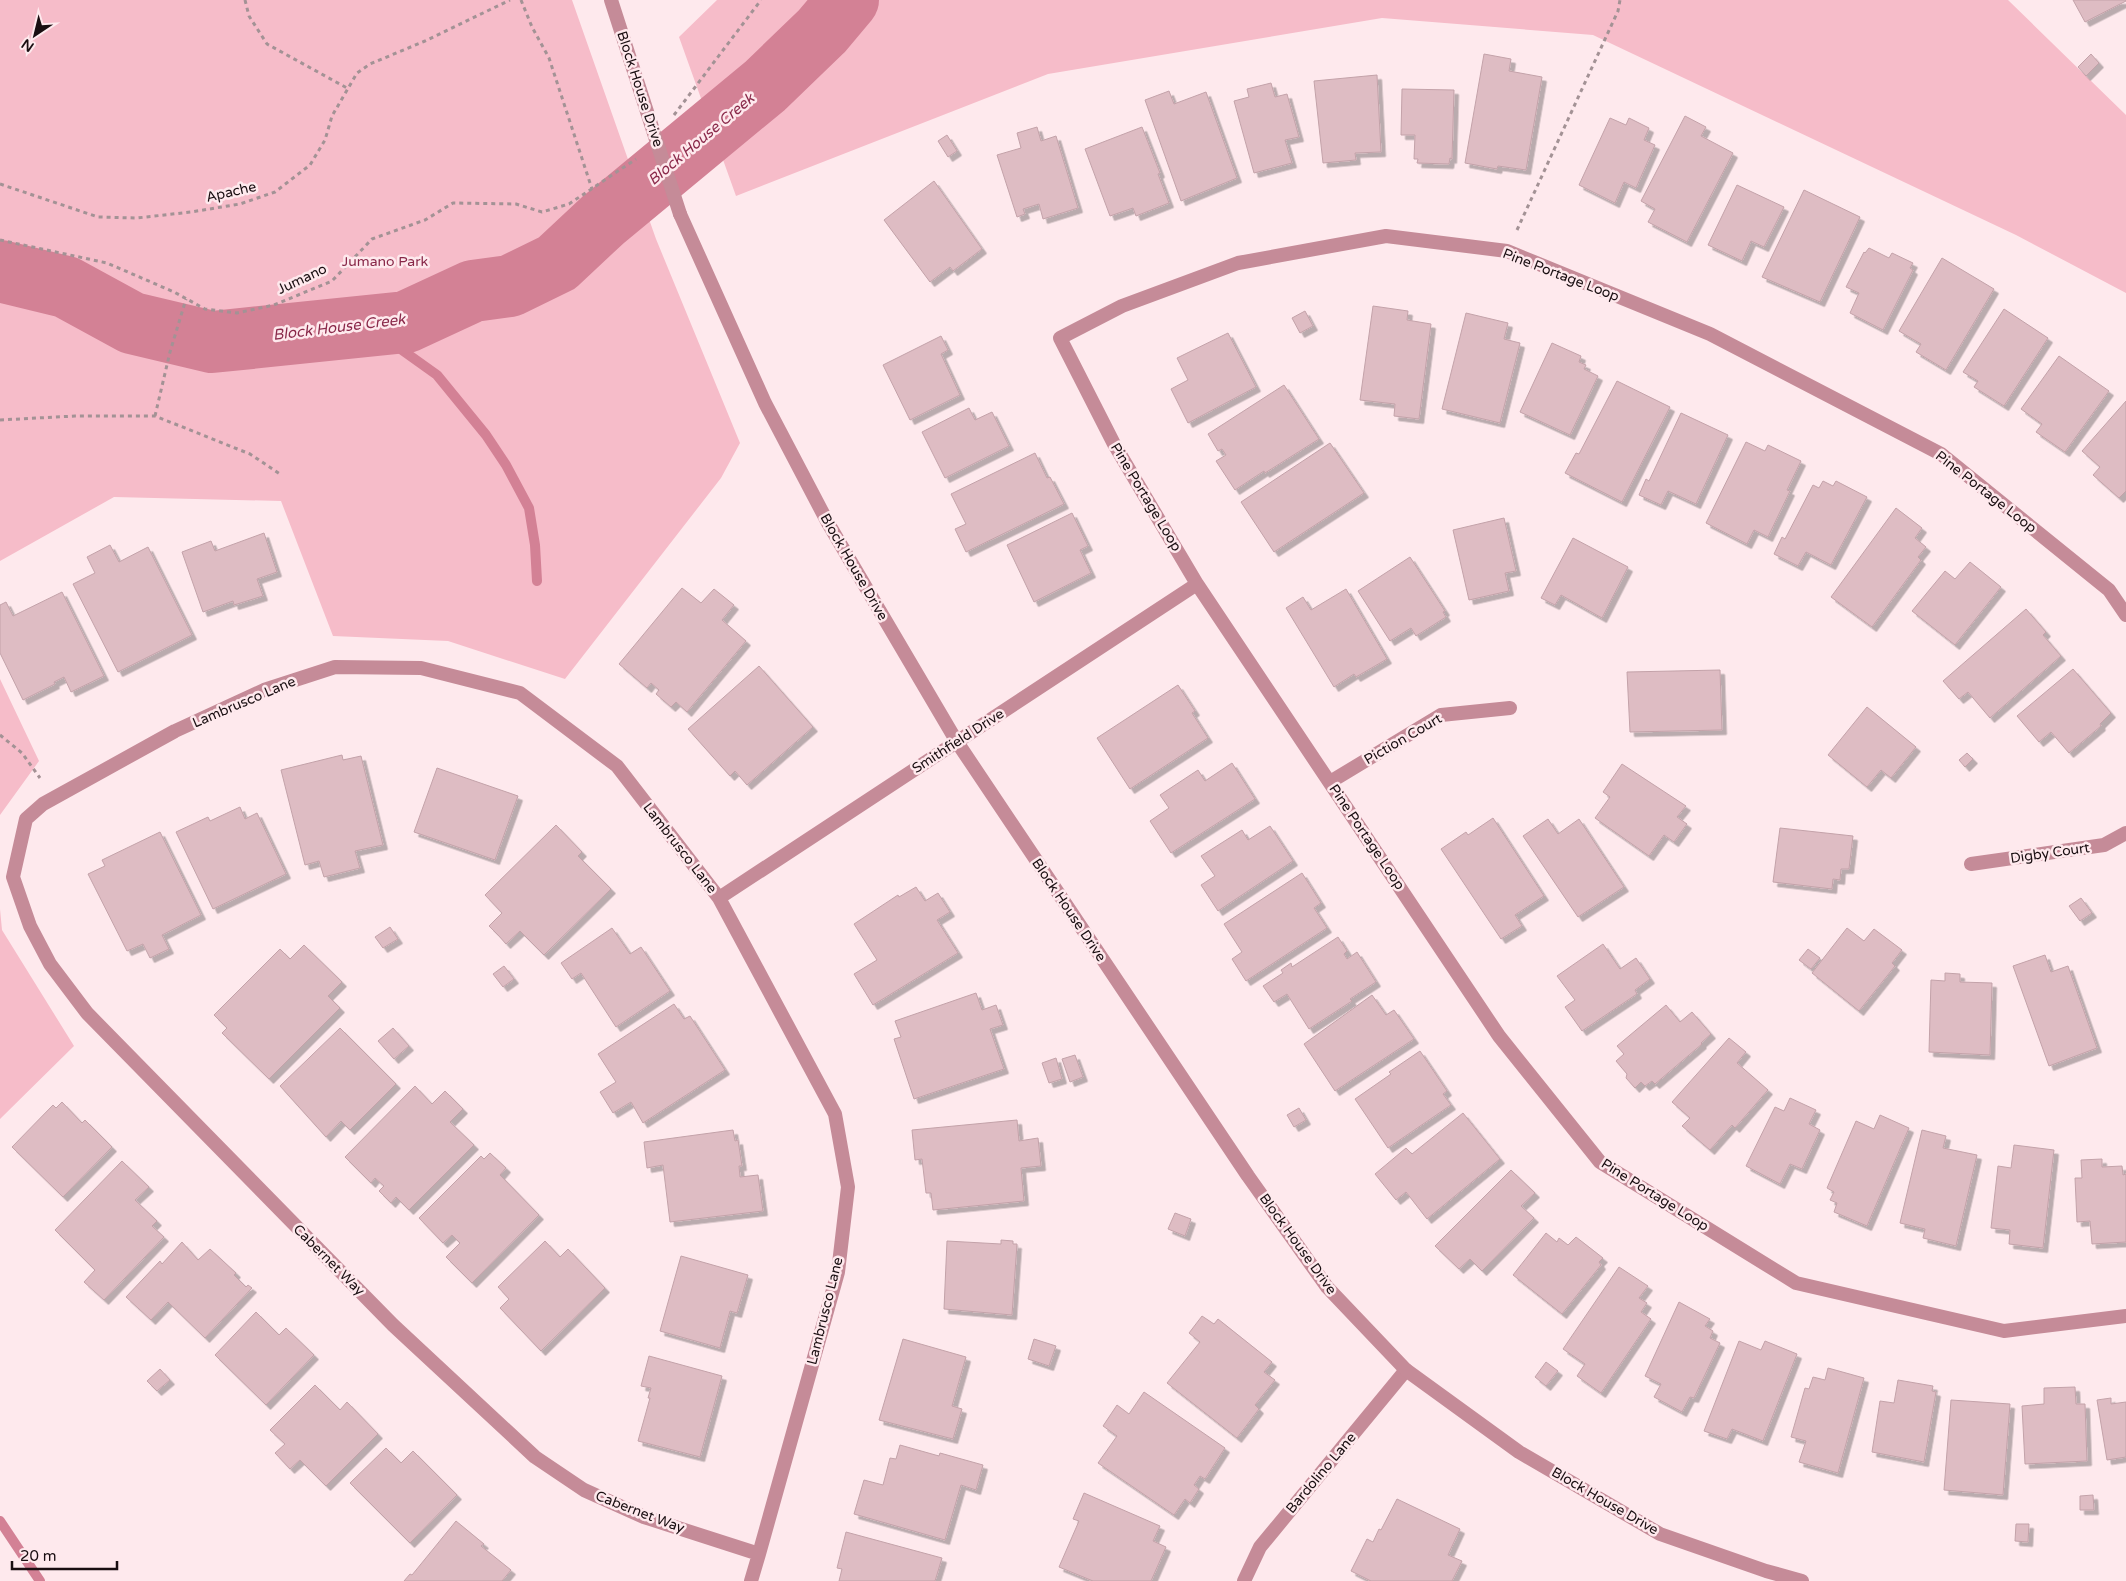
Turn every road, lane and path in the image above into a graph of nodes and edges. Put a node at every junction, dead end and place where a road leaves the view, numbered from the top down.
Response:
1 (245, 0) edge
2 (510, 0) edge
3 (521, 0) edge
4 (611, 0) edge
5 (761, 0) edge
6 (1620, 0) edge
7 (347, 88) junction
8 (669, 122) dead end
9 (638, 157) dead end
10 (0, 184) edge
11 (592, 190) junction
12 (0, 240) edge
13 (1507, 251) junction
14 (186, 299) junction
15 (155, 416) junction
16 (0, 420) edge
17 (280, 474) dead end
18 (1197, 584) junction
19 (2126, 615) edge
20 (1510, 708) dead end
21 (0, 734) edge
22 (957, 742) junction
23 (1330, 782) junction
24 (54, 798) junction
25 (2126, 833) edge
26 (18, 849) joint
27 (1971, 864) dead end
28 (719, 898) junction
29 (2126, 1316) edge
30 (1406, 1370) junction
31 (759, 1554) junction
32 (751, 1581) edge
33 (1244, 1581) edge
34 (1802, 1581) edge

1 - 7 path
2 - 7 path, Apache
3 - 11 path
4 - 22 street, Block House Drive, bridge
5 - 8 path
6 - 13 path
7 - 10 path, Apache
9 - 11 path, Jumano
11 - 14 path, Jumano
12 - 14 path, Jumano
13 - 18 street, Pine Portage Loop
13 - 19 street, Pine Portage Loop
14 - 15 path
15 - 16 path
15 - 17 path
18 - 22 street, Smithfield Drive
18 - 23 street, Pine Portage Loop
20 - 23 street, Piction Court
21 - 24 path
22 - 28 street, Smithfield Drive
22 - 30 street, Block House Drive
23 - 29 street, Pine Portage Loop
24 - 26 street, Lambrusco Lane
24 - 28 street, Lambrusco Lane
25 - 27 street, Digby Court
26 - 31 street, Cabernet Way
28 - 31 street, Lambrusco Lane
30 - 33 street, Bardolino Lane
30 - 34 street, Block House Drive
31 - 32 street, Lambrusco Lane

